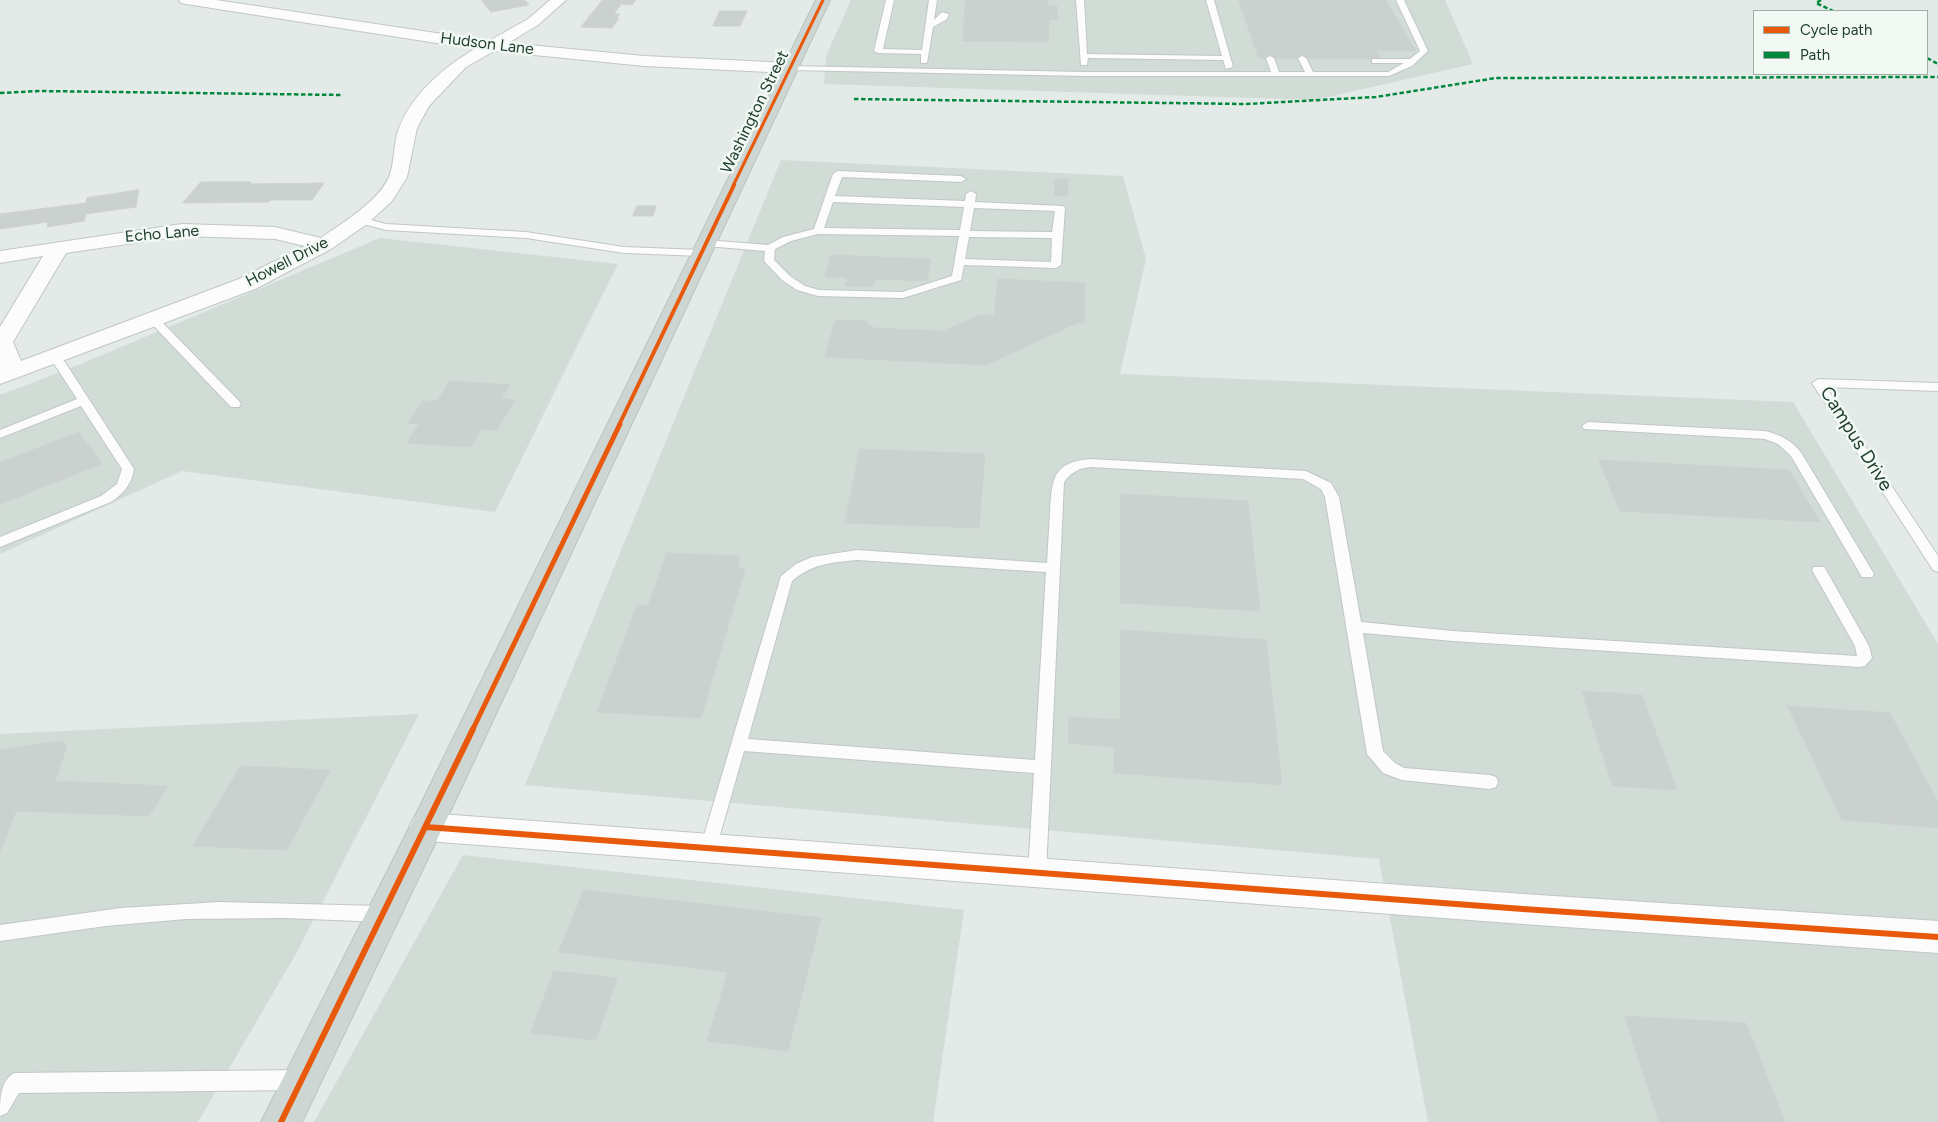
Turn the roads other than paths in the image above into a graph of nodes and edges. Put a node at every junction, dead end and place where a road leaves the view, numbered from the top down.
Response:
1 (186, 0) edge
2 (559, 0) edge
3 (823, 0) edge
4 (890, 0) edge
5 (933, 0) edge
6 (1080, 0) edge
7 (1210, 0) edge
8 (1400, 0) edge
9 (303, 4) dead end
10 (945, 8) dead end
11 (278, 14) junction
12 (930, 25) junction
13 (490, 46) junction
14 (926, 52) junction
15 (1083, 56) junction
16 (1227, 58) junction
17 (1270, 58) dead end
18 (1302, 58) dead end
19 (1374, 61) dead end
20 (1414, 61) junction
21 (790, 68) junction
22 (921, 71) junction
23 (1085, 74) junction
24 (1310, 74) junction
25 (1232, 75) junction
26 (1276, 75) junction
27 (961, 179) dead end
28 (829, 199) junction
29 (970, 199) junction
30 (360, 220) junction
31 (818, 231) junction
32 (964, 234) junction
33 (1057, 235) junction
34 (324, 244) junction
35 (705, 244) junction
36 (770, 248) junction
37 (58, 249) junction
38 (0, 257) edge
39 (960, 262) junction
40 (153, 319) junction
41 (54, 356) junction
42 (7, 374) edge
43 (1938, 387) edge
44 (84, 402) junction
45 (235, 404) dead end
46 (1588, 426) dead end
47 (0, 434) edge
48 (0, 542) edge
49 (1938, 567) edge
50 (1053, 568) junction
51 (1819, 570) dead end
52 (1866, 574) dead end
53 (1355, 627) junction
54 (738, 744) junction
55 (1042, 766) junction
56 (1490, 782) dead end
57 (426, 827) junction
58 (708, 848) junction
59 (1037, 873) junction
60 (383, 914) junction
61 (0, 933) edge
62 (1938, 937) edge
63 (302, 1080) junction
64 (0, 1106) edge
65 (281, 1122) edge

1 - 11 street, Hudson Lane
2 - 13 street, Howell Drive
3 - 21 main road, Washington Street
4 - 14 lane
5 - 12 lane
6 - 15 lane
7 - 16 lane
8 - 20 lane
9 - 11 street
10 - 12 lane
11 - 13 street, Hudson Lane
12 - 14 lane
13 - 21 street, Hudson Lane
13 - 30 street, Howell Drive
14 - 22 lane
15 - 16 lane
15 - 23 lane
16 - 25 lane
17 - 26 lane
18 - 24 lane
19 - 20 lane
20 - 24 lane
21 - 22 lane
21 - 35 main road, Washington Street
22 - 23 lane
23 - 25 lane
24 - 26 lane
25 - 26 lane
27 - 28 lane
28 - 29 lane
28 - 31 lane
29 - 32 lane
29 - 33 lane
30 - 34 street, Howell Drive
30 - 35 lane
31 - 32 lane
31 - 36 lane
32 - 33 lane
32 - 39 lane
33 - 39 lane
34 - 37 street, Echo Lane
34 - 40 street, Howell Drive
35 - 36 lane
35 - 57 main road, Washington Street
36 - 39 lane
37 - 38 street, Echo Lane
37 - 42 street
40 - 41 street, Howell Drive
40 - 45 lane
41 - 42 street, Howell Drive
41 - 44 lane
43 - 49 lane, Campus Drive
44 - 47 lane
44 - 48 lane
46 - 52 lane
50 - 53 lane
50 - 54 lane
50 - 55 lane
51 - 53 lane
53 - 56 lane
54 - 55 lane
54 - 58 lane
55 - 59 lane
57 - 58 street
57 - 60 main road, Washington Street
58 - 59 street
59 - 62 street
60 - 61 lane
60 - 63 main road, Washington Street
63 - 64 lane
63 - 65 main road, Washington Street

